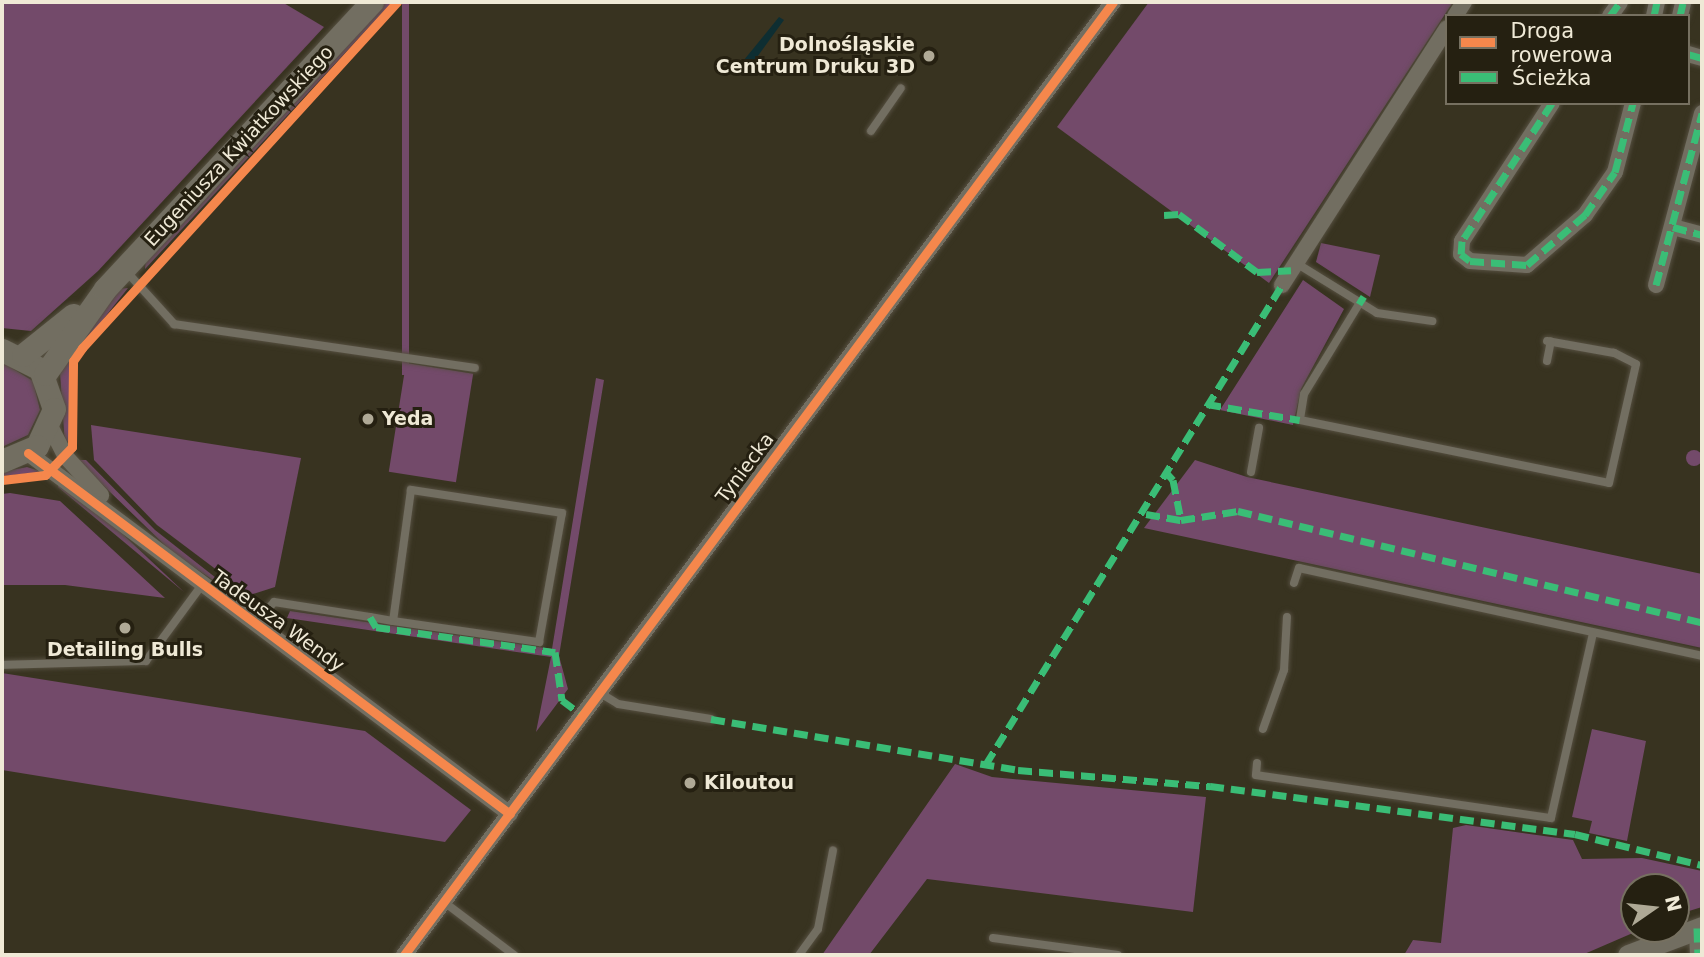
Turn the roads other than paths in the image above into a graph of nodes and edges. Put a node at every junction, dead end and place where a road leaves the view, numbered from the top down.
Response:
1 (372, 2) edge
2 (1113, 2) edge
3 (1445, 31) edge
4 (901, 88) dead end
5 (1551, 105) edge
6 (1632, 105) edge
7 (1702, 113) edge
8 (871, 131) dead end
9 (1673, 227) junction
10 (1702, 234) edge
11 (1295, 263) junction
12 (124, 269) junction
13 (1282, 285) dead end
14 (1656, 285) dead end
15 (105, 289) junction
16 (1359, 304) junction
17 (1432, 321) dead end
18 (12, 353) edge
19 (1547, 361) dead end
20 (475, 368) dead end
21 (45, 374) junction
22 (50, 426) junction
23 (1259, 428) dead end
24 (28, 453) junction
25 (2, 461) edge
26 (1251, 472) dead end
27 (133, 531) junction
28 (1294, 583) dead end
29 (201, 586) junction
30 (1287, 617) dead end
31 (393, 621) junction
32 (254, 625) junction
33 (1593, 633) junction
34 (1702, 656) edge
35 (2, 665) edge
36 (600, 693) junction
37 (711, 719) dead end
38 (1262, 729) dead end
39 (1257, 763) dead end
40 (510, 814) junction
41 (833, 850) dead end
42 (444, 902) junction
43 (1699, 928) edge
44 (993, 939) dead end
45 (404, 955) edge
46 (514, 955) edge
47 (799, 955) edge
48 (1118, 955) edge
49 (1628, 955) edge
50 (1698, 955) edge

1 - 12 main road, Eugeniusza Kwiatkowskiego
2 - 36 street, Tyniecka
3 - 11 street
4 - 8 lane
5 - 6 street
7 - 9 street
9 - 10 street
9 - 14 street
11 - 13 street
11 - 16 lane
12 - 15 main road, Eugeniusza Kwiatkowskiego
12 - 20 lane
15 - 18 main road, Eugeniusza Kwiatkowskiego
15 - 21 main road, Eugeniusza Kwiatkowskiego
16 - 17 lane
16 - 19 lane
18 - 21 main road
21 - 22 main road
22 - 24 main road
22 - 27 street, Tadeusza Wendy
23 - 26 lane
24 - 25 main road
24 - 27 street, Tadeusza Wendy
27 - 29 street, Tadeusza Wendy
28 - 33 lane
29 - 32 street, Tadeusza Wendy
29 - 35 lane
30 - 38 lane
31 - 31 lane
31 - 32 lane
32 - 40 street, Tadeusza Wendy
33 - 34 lane
33 - 39 lane
36 - 37 lane
36 - 40 street, Tyniecka
40 - 42 street, Tyniecka
41 - 47 lane
42 - 45 street, Tyniecka
42 - 46 lane
43 - 49 street
43 - 50 street
44 - 48 lane

